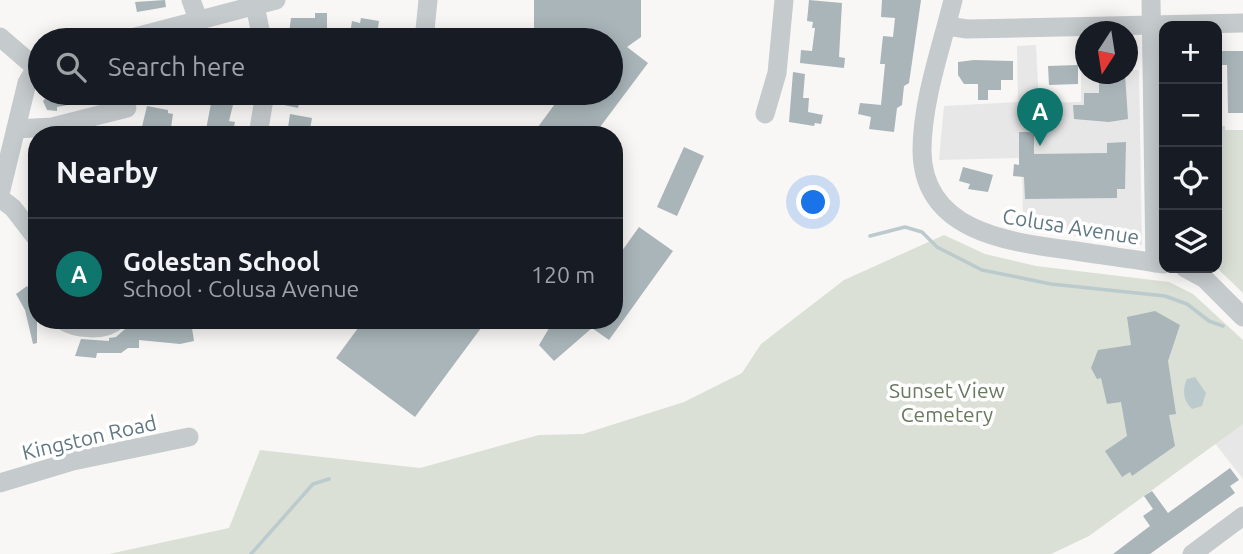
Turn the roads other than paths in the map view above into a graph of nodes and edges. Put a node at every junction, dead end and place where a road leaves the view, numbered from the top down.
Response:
1 (191, 0) edge
2 (276, 0) edge
3 (428, 0) edge
4 (784, 0) edge
5 (953, 0) edge
6 (1151, 0) edge
7 (255, 5) junction
8 (198, 19) junction
9 (1243, 23) edge
10 (947, 26) junction
11 (1152, 26) junction
12 (166, 28) edge
13 (260, 28) edge
14 (425, 28) edge
15 (0, 37) edge
16 (28, 59) edge
17 (28, 82) edge
18 (263, 105) edge
19 (127, 108) dead end
20 (765, 114) dead end
21 (56, 126) edge
22 (260, 126) edge
23 (28, 128) edge
24 (16, 129) junction
25 (0, 196) edge
26 (28, 227) edge
27 (1159, 233) edge
28 (1159, 263) edge
29 (1194, 273) edge
30 (1243, 317) edge
31 (189, 437) dead end
32 (0, 483) edge
33 (1243, 516) edge
34 (1196, 553) edge

1 - 8 street
2 - 7 street
3 - 14 street
4 - 20 street
5 - 10 street, Colusa Avenue
6 - 11 street
7 - 8 street
7 - 13 street
8 - 12 street
9 - 11 street
10 - 11 street
10 - 28 street, Colusa Avenue
11 - 27 street
15 - 16 street
17 - 24 street
18 - 22 street
19 - 21 street
23 - 24 street
24 - 25 street
25 - 26 street
29 - 30 street
31 - 32 street, Kingston Road
33 - 34 street

